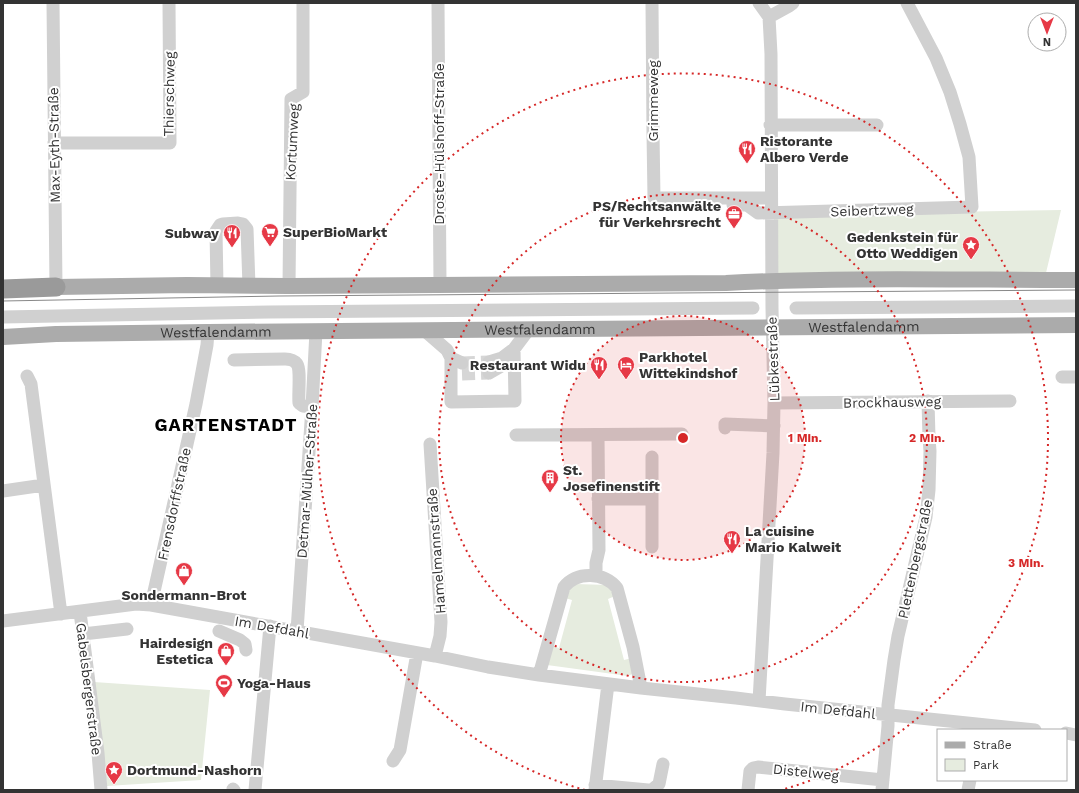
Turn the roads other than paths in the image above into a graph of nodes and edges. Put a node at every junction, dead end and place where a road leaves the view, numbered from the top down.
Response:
1 (53, 3) edge
2 (169, 3) edge
3 (303, 3) edge
4 (438, 3) edge
5 (652, 3) edge
6 (759, 3) edge
7 (793, 3) edge
8 (907, 3) edge
9 (769, 17) junction
10 (770, 125) junction
11 (877, 125) dead end
12 (54, 144) junction
13 (771, 198) junction
14 (733, 205) dead end
15 (771, 213) junction
16 (1076, 280) edge
17 (772, 281) junction
18 (3, 283) edge
19 (440, 285) junction
20 (217, 286) junction
21 (249, 286) junction
22 (289, 286) junction
23 (56, 287) junction
24 (3, 289) edge
25 (1074, 306) edge
26 (752, 308) dead end
27 (796, 308) dead end
28 (3, 317) edge
29 (1072, 325) edge
30 (772, 327) junction
31 (424, 330) junction
32 (529, 330) junction
33 (316, 331) junction
34 (208, 332) junction
35 (3, 337) edge
36 (514, 354) junction
37 (234, 360) dead end
38 (489, 368) tunnel mouth
39 (27, 376) dead end
40 (1062, 377) dead end
41 (1076, 377) edge
42 (1010, 401) dead end
43 (928, 402) junction
44 (774, 403) junction
45 (312, 407) junction
46 (774, 426) junction
47 (725, 428) dead end
48 (682, 434) dead end
49 (516, 435) dead end
50 (598, 435) junction
51 (430, 444) dead end
52 (652, 456) dead end
53 (44, 485) junction
54 (3, 491) edge
55 (598, 499) junction
56 (652, 499) junction
57 (652, 547) dead end
58 (596, 576) junction
59 (151, 605) junction
60 (80, 612) junction
61 (60, 614) junction
62 (221, 617) junction
63 (3, 621) edge
64 (270, 626) junction
65 (127, 630) dead end
66 (297, 631) junction
67 (83, 634) junction
68 (246, 650) dead end
69 (417, 653) junction
70 (435, 656) junction
71 (539, 675) junction
72 (608, 684) junction
73 (641, 688) junction
74 (759, 701) junction
75 (888, 715) junction
76 (980, 727) edge
77 (1017, 729) edge
78 (393, 761) dead end
79 (663, 764) dead end
80 (882, 785) edge
81 (595, 787) edge
82 (101, 790) edge
83 (255, 790) edge
84 (748, 790) edge

1 - 12 street, Max-Eyth-Straße
2 - 12 street, Thierschweg
3 - 22 street, Kortumweg
4 - 19 street, Droste-Hülshoff-Straße
5 - 13 street, Grimmeweg
6 - 9 street
7 - 9 street
8 - 15 street, Seibertzweg
9 - 10 street, Lübkestraße
10 - 11 street
10 - 13 street, Lübkestraße
12 - 23 street, Max-Eyth-Straße
13 - 15 street, Lübkestraße
14 - 15 street, Seibertzweg
15 - 17 street, Lübkestraße
16 - 17 main road
17 - 19 main road
17 - 30 street, Lübkestraße
18 - 24 street
19 - 22 main road
20 - 21 main road
20 - 21 street
20 - 23 main road
21 - 22 main road
23 - 24 highway
25 - 27 street
26 - 28 street
29 - 30 main road, Westfalendamm
30 - 32 main road, Westfalendamm
30 - 44 street, Lübkestraße
31 - 32 main road, Westfalendamm
31 - 33 main road, Westfalendamm
31 - 36 street
32 - 36 street
33 - 34 main road, Westfalendamm
33 - 45 street, Detmar-Mülher-Straße
34 - 35 main road, Westfalendamm
34 - 59 street, Frensdorffstraße
36 - 38 street
37 - 45 street
39 - 53 street, Gabelsbergerstraße
40 - 41 street
42 - 43 street, Brockhausweg
43 - 44 street, Brockhausweg
43 - 75 street, Plettenbergstraße
44 - 46 street, Lübkestraße
45 - 66 street, Detmar-Mülher-Straße
46 - 47 street
46 - 74 street, Lübkestraße
48 - 50 street
49 - 50 street
50 - 55 street
51 - 70 street, Hamelmannstraße
52 - 56 street
53 - 54 street
53 - 61 street, Gabelsbergerstraße
55 - 56 street
55 - 58 street
56 - 57 street
58 - 71 street
58 - 73 street
59 - 60 street, Im Defdahl
59 - 62 street, Im Defdahl
60 - 61 street, Im Defdahl
60 - 67 street, Gabelsbergerstraße
61 - 63 street, Im Defdahl
62 - 64 street, Im Defdahl
62 - 68 street
64 - 66 street, Im Defdahl
64 - 83 street
65 - 67 street
66 - 69 street, Im Defdahl
67 - 82 street, Gabelsbergerstraße
69 - 70 street, Im Defdahl
69 - 78 street
70 - 71 street, Im Defdahl
71 - 72 street, Im Defdahl
72 - 73 street, Im Defdahl
72 - 81 street
73 - 74 street, Im Defdahl
74 - 75 street, Im Defdahl
75 - 76 street, Im Defdahl
75 - 80 street, Plettenbergstraße
76 - 77 street, Im Defdahl
79 - 81 street
80 - 84 street, Distelweg

